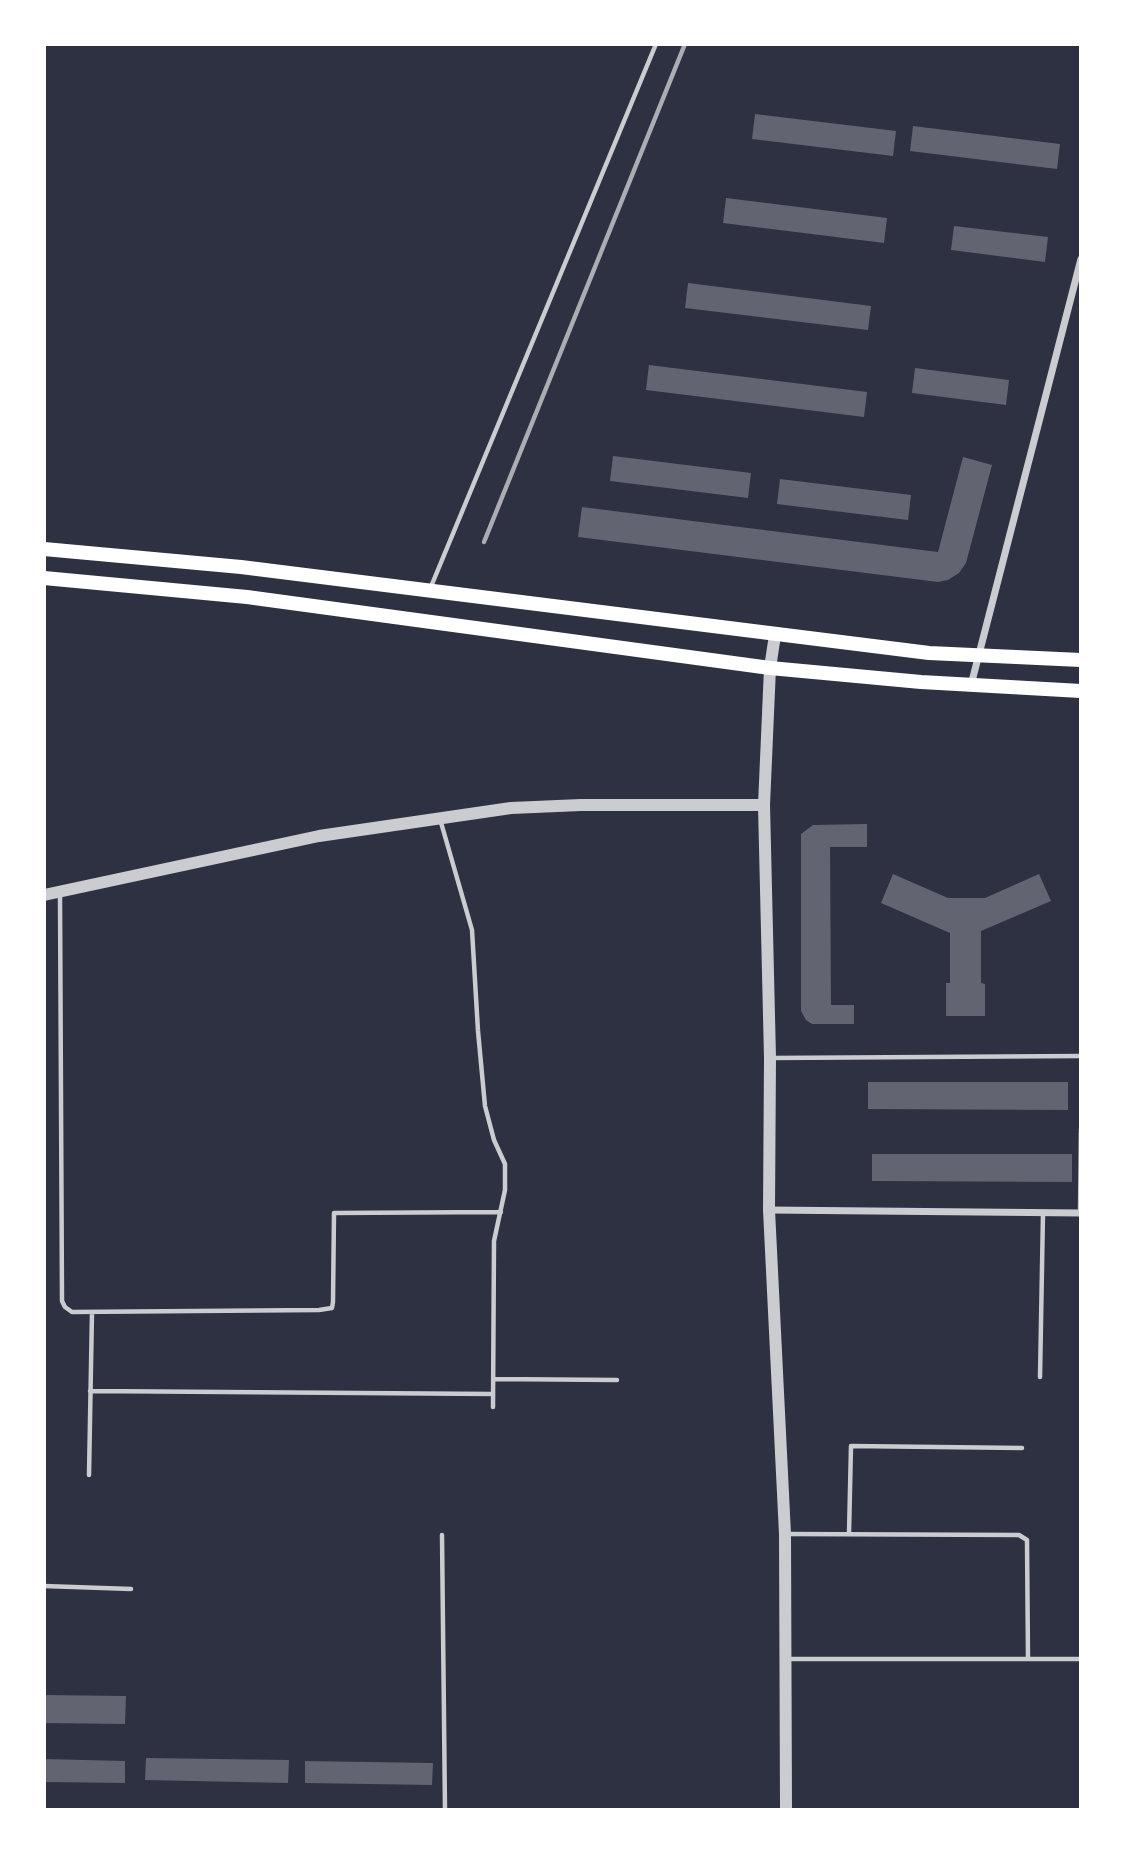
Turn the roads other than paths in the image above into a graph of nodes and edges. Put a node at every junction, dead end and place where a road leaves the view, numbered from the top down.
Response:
1 (656, 44) edge
2 (1081, 259) edge
3 (44, 549) edge
4 (44, 578) edge
5 (430, 590) junction
6 (775, 635) junction
7 (978, 657) junction
8 (1081, 660) edge
9 (770, 668) junction
10 (971, 685) junction
11 (1081, 691) edge
12 (764, 805) junction
13 (439, 817) junction
14 (60, 893) junction
15 (44, 895) edge
16 (1081, 1056) edge
17 (770, 1058) junction
18 (1081, 1129) edge
19 (769, 1210) junction
20 (502, 1212) junction
21 (1043, 1212) junction
22 (1080, 1213) edge
23 (92, 1312) junction
24 (1040, 1377) dead end
25 (493, 1379) junction
26 (617, 1380) dead end
27 (90, 1391) junction
28 (493, 1394) junction
29 (493, 1407) dead end
30 (1023, 1448) dead end
31 (89, 1475) dead end
32 (785, 1534) junction
33 (849, 1534) junction
34 (442, 1535) dead end
35 (44, 1586) edge
36 (131, 1589) dead end
37 (785, 1659) junction
38 (1028, 1659) junction
39 (1081, 1659) edge
40 (445, 1810) edge
41 (786, 1810) edge

1 - 5 lane
2 - 7 street
3 - 5 main road
4 - 9 main road
5 - 6 main road
6 - 7 main road
6 - 9 street
7 - 8 main road
7 - 10 street
9 - 10 main road
9 - 12 street
10 - 11 main road
12 - 13 street
12 - 17 street
13 - 14 street
13 - 20 lane
14 - 15 street
14 - 23 lane
16 - 17 lane
17 - 19 street
18 - 22 lane
19 - 21 street
19 - 32 street
20 - 23 lane
20 - 25 lane
21 - 22 street
21 - 24 lane
23 - 27 lane
25 - 26 lane
25 - 28 lane
27 - 28 lane
27 - 31 lane
28 - 29 lane
30 - 33 lane
32 - 33 lane
32 - 37 street
33 - 38 lane
34 - 40 lane
35 - 36 lane
37 - 38 lane
37 - 41 street
38 - 39 lane

